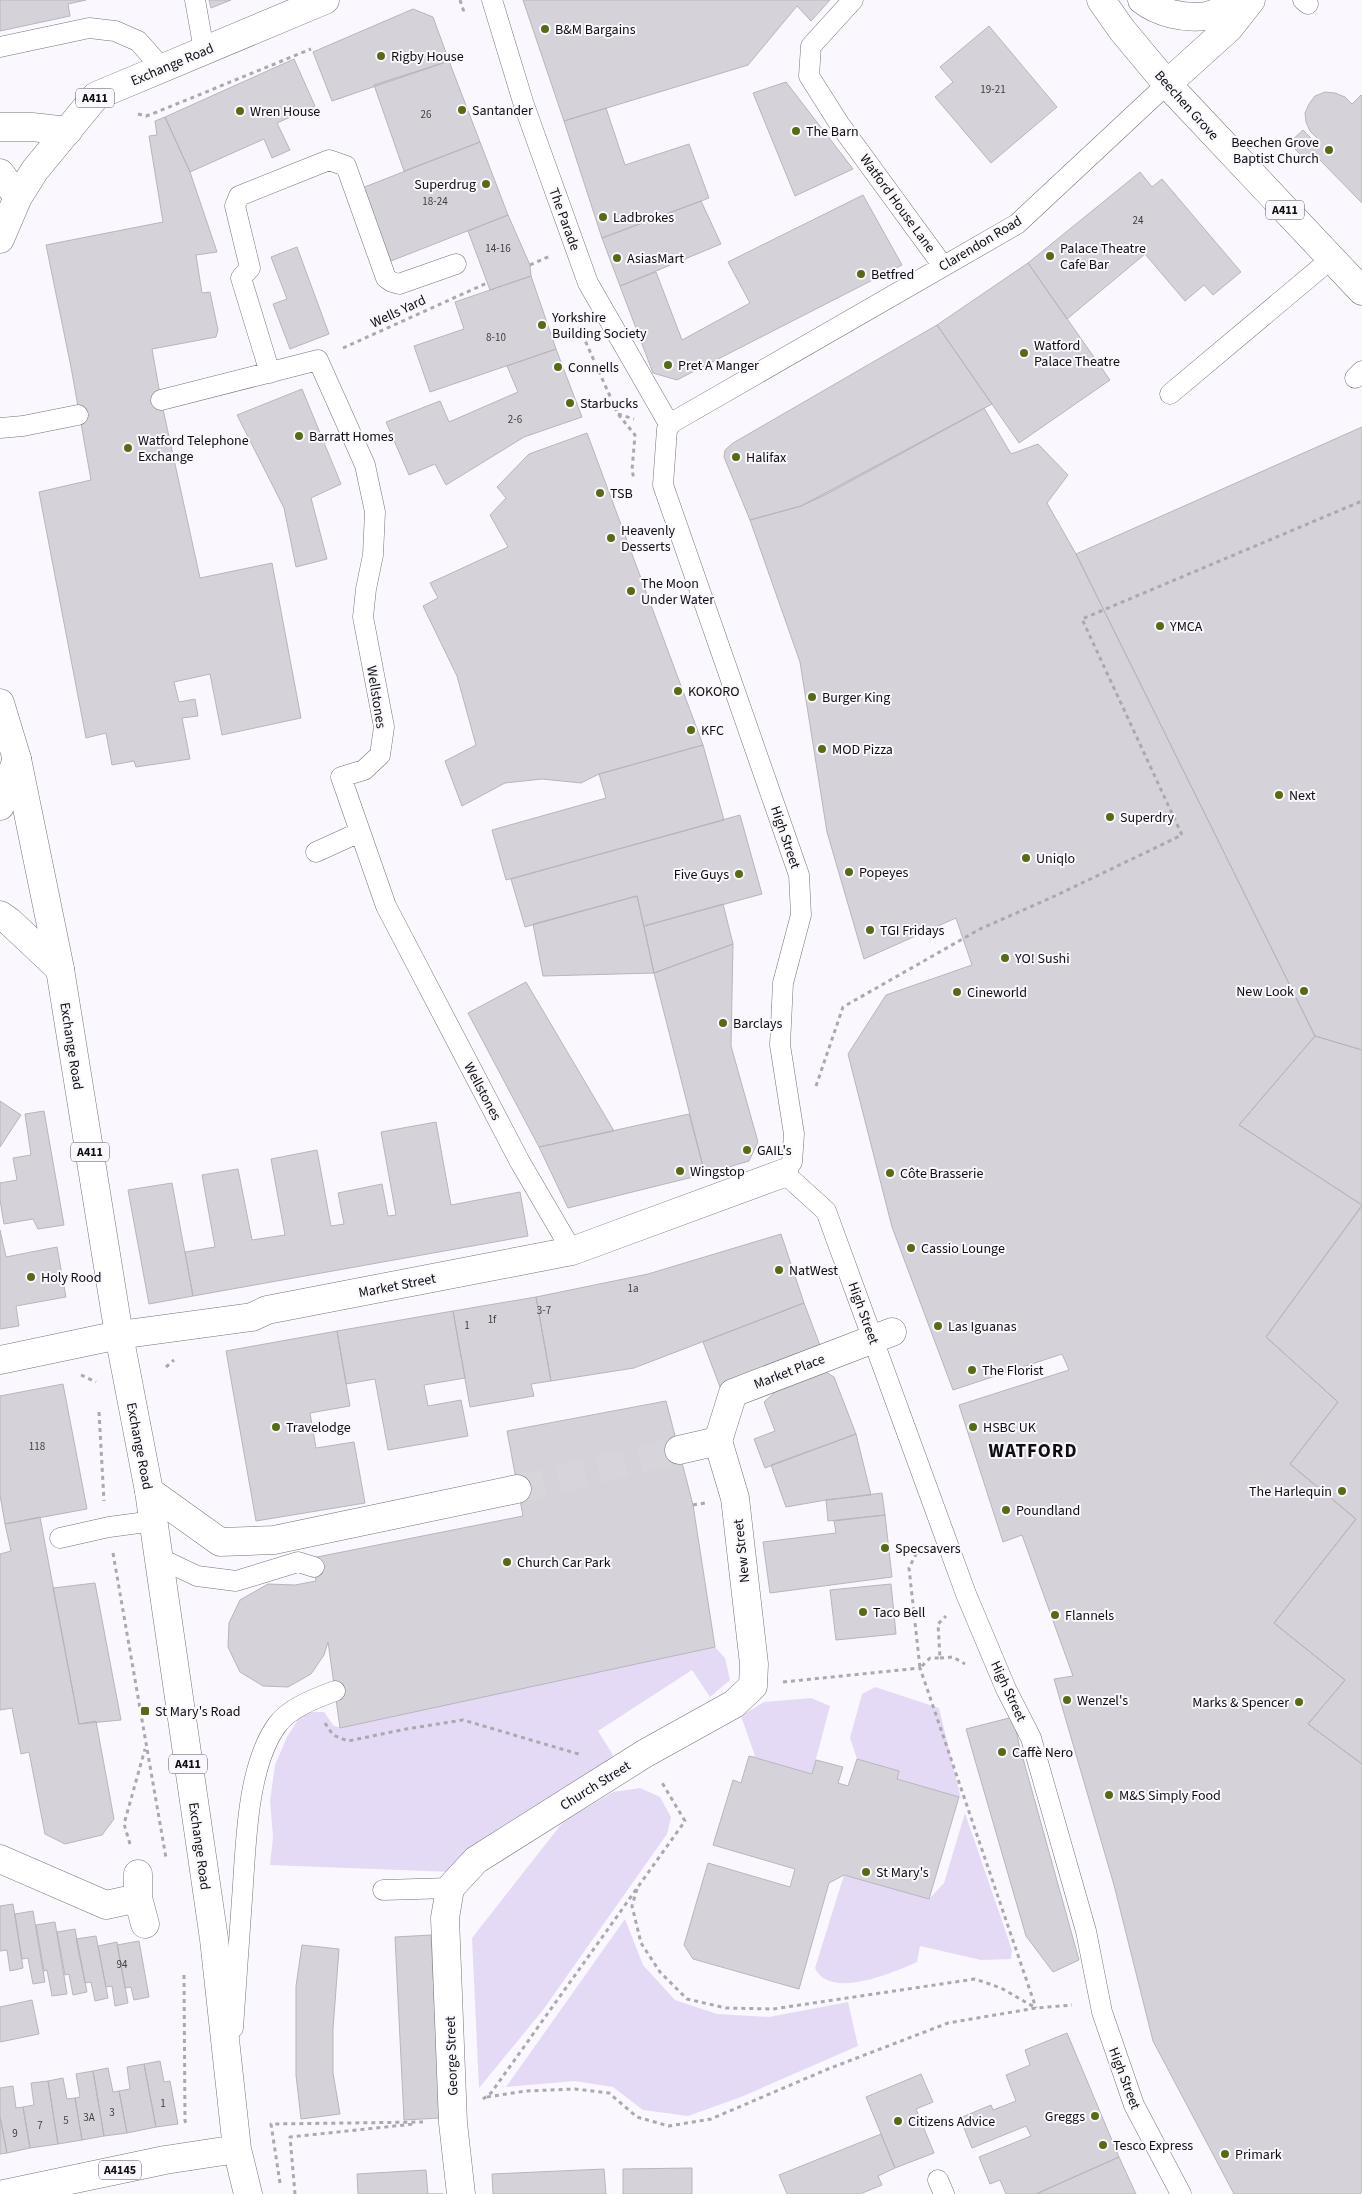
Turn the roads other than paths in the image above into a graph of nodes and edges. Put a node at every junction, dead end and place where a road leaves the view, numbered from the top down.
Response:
1 (195, 0) edge
2 (325, 0) edge
3 (492, 0) edge
4 (1101, 0) edge
5 (1142, 0) edge
6 (1238, 0) edge
7 (1251, 0) edge
8 (846, 7) edge
9 (0, 47) edge
10 (204, 50) junction
11 (163, 68) junction
12 (1167, 84) junction
13 (0, 127) edge
14 (68, 131) junction
15 (0, 173) edge
16 (18, 198) junction
17 (0, 239) edge
18 (1331, 260) junction
19 (456, 264) dead end
20 (943, 266) junction
21 (1362, 291) edge
22 (270, 373) junction
23 (1170, 394) dead end
24 (161, 400) dead end
25 (78, 415) dead end
26 (668, 427) junction
27 (0, 428) edge
28 (0, 703) edge
29 (17, 759) junction
30 (0, 806) edge
31 (360, 832) junction
32 (316, 852) dead end
33 (0, 915) edge
34 (60, 970) junction
35 (784, 1173) junction
36 (572, 1251) junction
37 (119, 1335) junction
38 (883, 1336) junction
39 (0, 1360) edge
40 (718, 1441) junction
41 (679, 1450) tunnel mouth
42 (516, 1489) tunnel mouth
43 (149, 1491) junction
44 (154, 1521) junction
45 (60, 1538) dead end
46 (159, 1558) junction
47 (314, 1567) dead end
48 (753, 1675) joint
49 (327, 1694) road end
50 (0, 1859) edge
51 (450, 1888) junction
52 (383, 1890) dead end
53 (145, 1924) dead end
54 (229, 2075) junction
55 (237, 2149) junction
56 (20, 2193) edge
57 (248, 2194) edge
58 (461, 2194) edge
59 (1182, 2194) edge

1 - 10 lane
2 - 10 street, Exchange Road / A411
3 - 26 lane, The Parade
4 - 12 street, Beechen Grove / A411
5 - 6 street
7 - 12 street, Clarendon Road
8 - 20 lane, Watford House Lane
9 - 11 lane
10 - 11 street, Exchange Road / A411
11 - 14 street, Exchange Road / A411
12 - 18 street, Beechen Grove / A411
12 - 20 lane, Clarendon Road
13 - 14 street
14 - 16 street, Exchange Road / A411
15 - 16 street
16 - 17 street, Exchange Road / A411
18 - 21 street, Beechen Grove / A411
18 - 23 lane
19 - 22 lane
20 - 26 lane, Clarendon Road
22 - 24 lane
22 - 31 lane, Wellstones
25 - 27 lane
26 - 35 lane, High Street
28 - 29 street, Exchange Road / A411
29 - 30 street
29 - 34 street, Exchange Road / A411
31 - 32 lane
31 - 36 lane, Wellstones
33 - 34 street
34 - 37 street, Exchange Road / A411
35 - 36 street, Market Street
35 - 38 lane, High Street
36 - 37 street, Market Street
37 - 39 street, Market Street
37 - 43 street, Exchange Road / A411
38 - 40 street, Market Place
38 - 59 lane, High Street
40 - 41 street
40 - 48 street, New Street
42 - 43 street
43 - 44 street, Exchange Road / A411
44 - 45 lane
44 - 46 street, Exchange Road / A411
46 - 47 lane
46 - 54 street, Exchange Road / A411
48 - 51 street, Church Street
49 - 54 lane
50 - 53 street
51 - 52 lane
51 - 58 street, George Street
54 - 55 street, Exchange Road / A411
55 - 56 street, A4145
55 - 57 street, Exchange Road / A411

